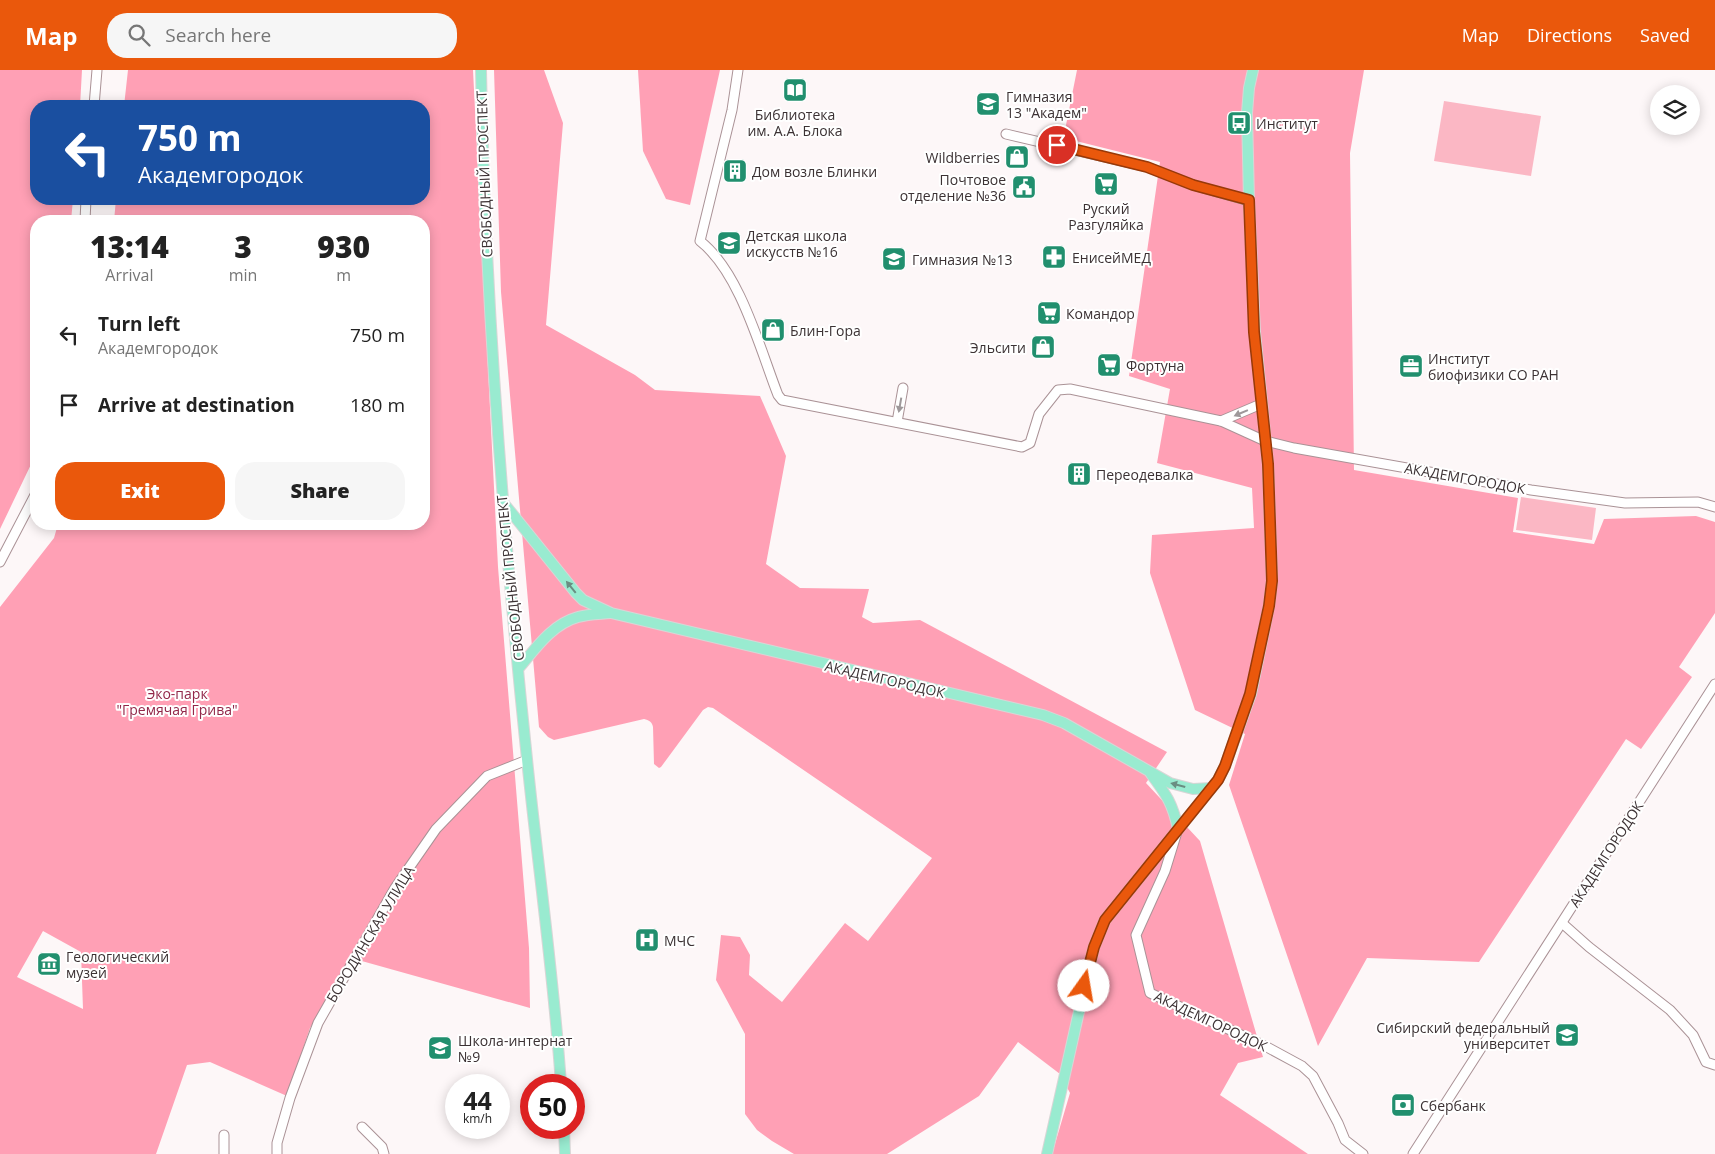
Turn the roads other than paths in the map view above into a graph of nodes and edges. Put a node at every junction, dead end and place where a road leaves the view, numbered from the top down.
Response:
1 (97, 70) edge
2 (481, 70) edge
3 (738, 70) edge
4 (1253, 70) edge
5 (94, 100) edge
6 (1006, 134) dead end
7 (1249, 200) junction
8 (903, 388) dead end
9 (1261, 404) junction
10 (1221, 421) junction
11 (897, 422) junction
12 (1265, 441) junction
13 (502, 500) junction
14 (30, 504) edge
15 (1715, 507) edge
16 (0, 562) edge
17 (611, 613) junction
18 (519, 668) junction
19 (1715, 684) edge
20 (527, 760) junction
21 (1148, 771) junction
22 (1211, 788) junction
23 (1178, 829) junction
24 (1562, 923) junction
25 (1715, 1065) edge
26 (560, 1074) edge
27 (362, 1128) dead end
28 (224, 1135) dead end
29 (564, 1139) edge
30 (224, 1154) edge
31 (277, 1154) edge
32 (384, 1154) edge
33 (565, 1154) edge
34 (1047, 1154) edge
35 (1363, 1154) edge
36 (1413, 1154) edge

1 - 5 street
2 - 13 main road, СВОБОДНЫЙ ПРОСПЕКТ
3 - 11 street, АКАДЕМГОРОДОК
4 - 7 main road
6 - 7 street
7 - 9 main road
8 -> 11 street
9 -> 10 street
9 - 12 main road
10 - 11 street, АКАДЕМГОРОДОК
10 - 12 street, АКАДЕМГОРОДОК
12 - 15 street, АКАДЕМГОРОДОК
12 - 22 main road
17 -> 13 main road
13 - 18 main road, СВОБОДНЫЙ ПРОСПЕКТ
14 - 16 street
17 - 18 main road
17 - 21 main road, АКАДЕМГОРОДОК
18 - 20 main road, СВОБОДНЫЙ ПРОСПЕКТ
19 - 24 street, АКАДЕМГОРОДОК
20 - 26 main road, СВОБОДНЫЙ ПРОСПЕКТ
20 - 31 street, БОРОДИНСКАЯ УЛИЦА
22 -> 21 main road, АКАДЕМГОРОДОК
21 - 23 main road
22 - 23 main road
23 - 34 main road
23 - 35 street, АКАДЕМГОРОДОК
24 - 25 street
24 - 36 street, АКАДЕМГОРОДОК
27 - 32 street
28 - 30 street
29 - 33 main road

